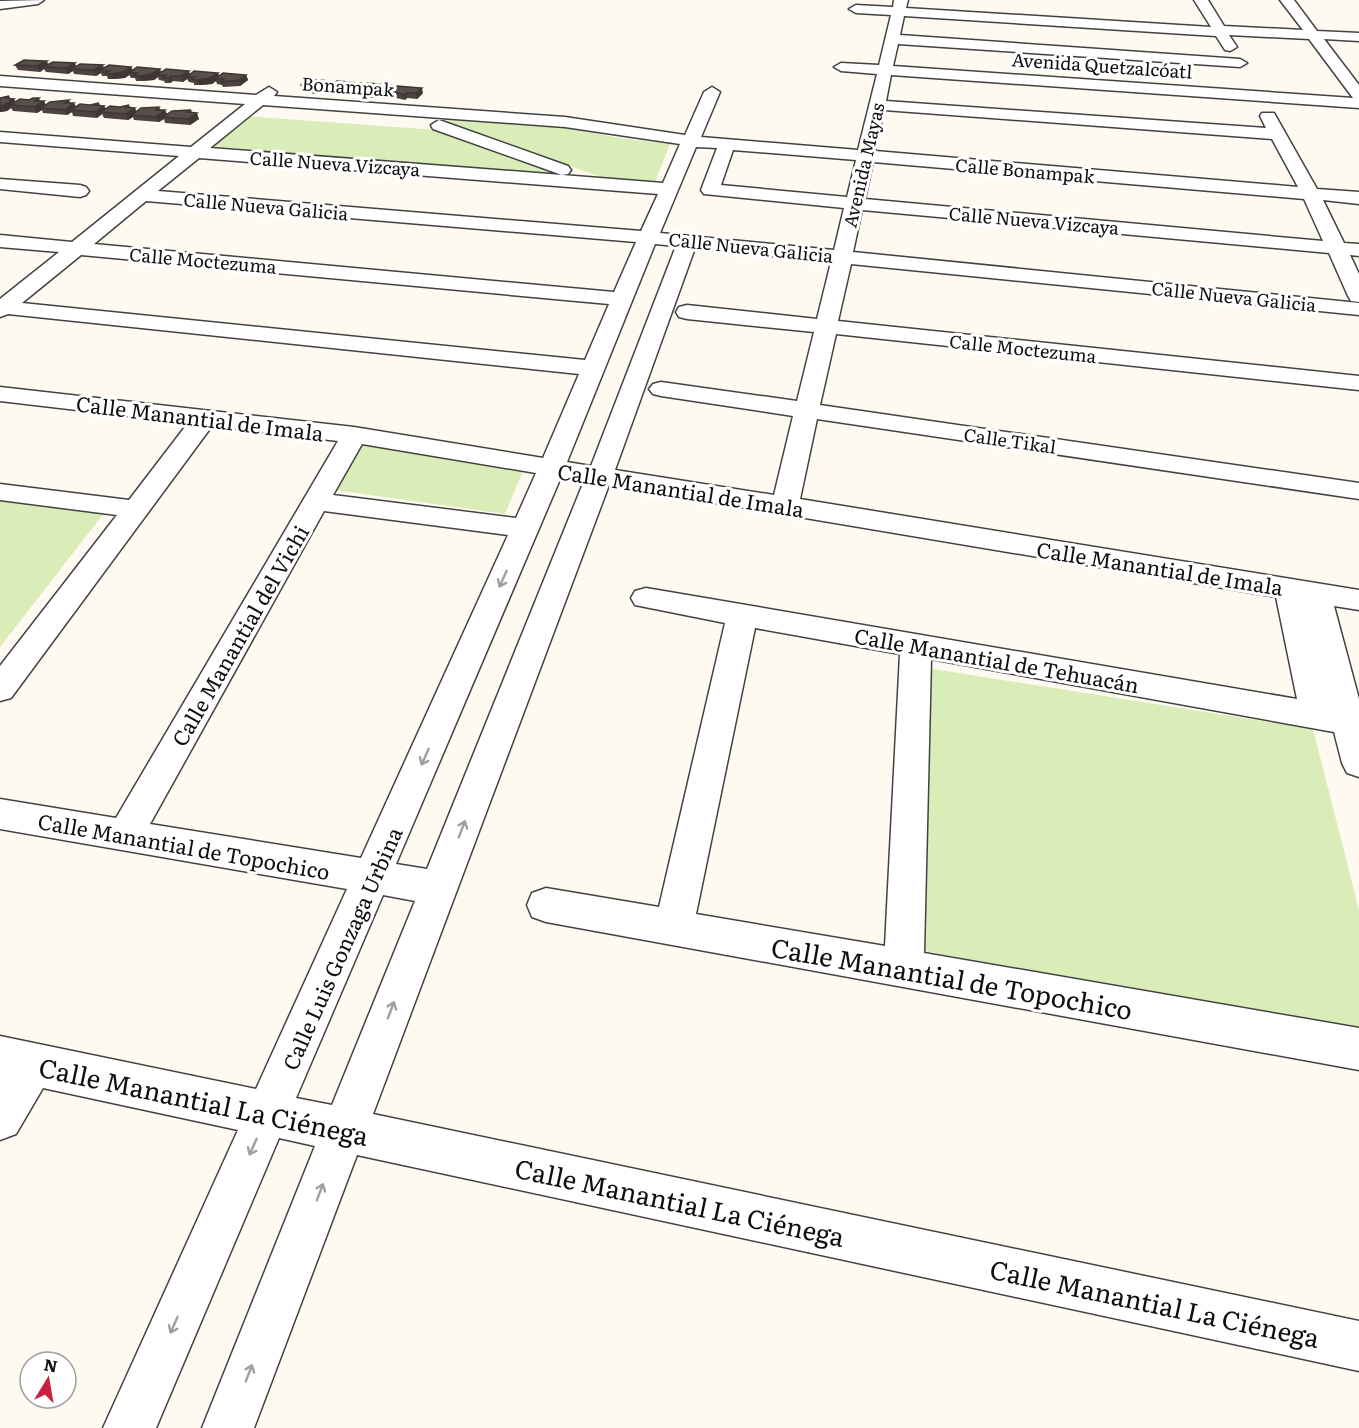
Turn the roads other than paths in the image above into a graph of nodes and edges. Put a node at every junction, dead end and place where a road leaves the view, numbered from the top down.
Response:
1 (38, 0) edge
2 (1201, 0) edge
3 (1287, 0) edge
4 (0, 5) edge
5 (899, 6) edge
6 (856, 9) dead end
7 (1221, 31) junction
8 (1313, 35) junction
9 (1359, 37) edge
10 (891, 39) junction
11 (1240, 63) junction
12 (841, 67) dead end
13 (885, 70) junction
14 (0, 81) edge
15 (279, 83) dead end
16 (0, 91) edge
17 (712, 92) dead end
18 (1359, 95) edge
19 (1257, 96) junction
20 (1359, 103) edge
21 (253, 105) junction
22 (877, 105) junction
23 (1277, 134) junction
24 (0, 136) edge
25 (691, 141) junction
26 (94, 144) junction
27 (727, 144) junction
28 (195, 152) junction
29 (865, 156) junction
30 (510, 176) junction
31 (594, 183) junction
32 (0, 184) edge
33 (34, 187) junction
34 (669, 189) junction
35 (80, 191) dead end
36 (1311, 194) junction
37 (141, 195) junction
38 (1359, 198) edge
39 (854, 203) junction
40 (477, 223) junction
41 (648, 237) junction
42 (0, 241) edge
43 (688, 241) junction
44 (76, 248) junction
45 (1337, 248) junction
46 (1359, 250) edge
47 (842, 257) junction
48 (1359, 296) edge
49 (622, 299) junction
50 (1, 308) edge
51 (1359, 309) edge
52 (687, 312) dead end
53 (826, 327) junction
54 (593, 368) junction
55 (1359, 383) edge
56 (661, 389) dead end
57 (0, 394) edge
58 (806, 410) junction
59 (205, 418) junction
60 (354, 435) junction
61 (552, 467) junction
62 (600, 475) junction
63 (1359, 491) edge
64 (0, 492) edge
65 (316, 501) junction
66 (785, 506) junction
67 (135, 509) junction
68 (526, 528) junction
69 (1303, 591) junction
70 (646, 598) dead end
71 (1359, 600) edge
72 (742, 615) junction
73 (916, 645) junction
74 (0, 688) edge
75 (1332, 718) junction
76 (1359, 763) edge
77 (0, 814) edge
78 (125, 835) junction
79 (372, 877) junction
80 (439, 888) junction
81 (546, 905) dead end
82 (674, 928) junction
83 (904, 968) junction
84 (1359, 1049) edge
85 (16, 1061) edge
86 (267, 1114) junction
87 (0, 1118) edge
88 (344, 1130) junction
89 (1359, 1346) edge
90 (129, 1428) edge
91 (228, 1428) edge

1 - 4 street
2 - 7 street
3 - 8 street
5 - 6 street
5 - 7 street
5 - 10 street, Avenida Mayas
7 - 8 street
7 - 11 street
8 - 9 street
8 - 18 street
10 - 11 street
10 - 13 street, Avenida Mayas
11 - 19 street
12 - 13 street, Avenida Quetzalcóatl
13 - 19 street, Avenida Quetzalcóatl
13 - 22 street, Avenida Mayas
14 - 21 street, Bonampak
15 - 21 street
16 - 21 street, Bonampak
17 - 25 street, Calle Luis Gonzaga Urbina
19 - 20 street, Avenida Quetzalcóatl
19 - 23 street
21 - 25 street, Bonampak
21 - 28 street
21 - 31 street, Bonampak
22 - 23 street
22 - 29 street, Avenida Mayas
23 - 36 street
24 - 26 street, Calle Nueva Vizcaya
25 - 27 street, Calle Bonampak
25 - 34 street, Calle Luis Gonzaga Urbina
26 - 28 street, Calle Nueva Vizcaya
26 - 33 street
27 - 29 street, Calle Bonampak
27 - 39 street, Calle Nueva Vizcaya
28 - 30 street, Calle Nueva Vizcaya
28 - 37 street
29 - 36 street, Calle Bonampak
29 - 39 street, Avenida Mayas
30 - 31 street, Calle Nueva Vizcaya
30 - 40 street
31 - 34 street, Calle Nueva Vizcaya
32 - 33 street
33 - 35 street
34 - 41 street, Calle Luis Gonzaga Urbina
36 - 38 street, Calle Bonampak
36 - 45 street
37 - 40 street, Calle Nueva Galicia
37 - 44 street
39 - 45 street, Calle Nueva Vizcaya
39 - 47 street, Avenida Mayas
40 - 41 street, Calle Nueva Galicia
41 - 43 street, Calle Nueva Galicia
41 - 49 street, Calle Luis Gonzaga Urbina
42 - 44 street, Calle Moctezuma
43 - 47 street, Calle Nueva Galicia
43 - 62 street
44 - 49 street, Calle Moctezuma
44 - 50 street
45 - 46 street, Calle Nueva Vizcaya
45 - 48 street
47 - 51 street, Calle Nueva Galicia
47 - 53 street, Avenida Mayas
49 - 54 street, Calle Luis Gonzaga Urbina
50 - 54 street
52 - 53 street, Calle Moctezuma
53 - 55 street, Calle Moctezuma
53 - 58 street, Avenida Mayas
54 - 61 street, Calle Luis Gonzaga Urbina
56 - 58 street, Calle Tikal
57 - 59 street, Calle Manantial de Imala
58 - 63 street, Calle Tikal
58 - 66 street, Avenida Mayas
59 - 60 street, Calle Manantial de Imala
59 - 67 street
60 - 61 street, Calle Manantial de Imala
60 - 65 street, Calle Manantial del Vichi
61 - 62 street, Calle Manantial de Imala
61 - 68 street, Calle Luis Gonzaga Urbina
62 - 66 street, Calle Manantial de Imala
80 -> 62 street
64 - 67 street
65 - 68 street
65 - 78 street, Calle Manantial del Vichi
66 - 69 street, Calle Manantial de Imala
67 - 74 street
68 -> 79 street, Calle Luis Gonzaga Urbina
69 - 71 street, Calle Manantial de Imala
69 - 75 street
70 - 72 street, Calle Manantial de Tehuacán
72 - 73 street, Calle Manantial de Tehuacán
72 - 82 street
73 - 75 street, Calle Manantial de Tehuacán
73 - 83 street
75 - 76 street
77 - 78 street, Calle Manantial de Topochico
78 - 79 street, Calle Manantial de Topochico
79 - 80 street, Calle Manantial de Topochico
79 - 86 street, Calle Luis Gonzaga Urbina
88 -> 80 street
81 - 82 street, Calle Manantial de Topochico
82 - 83 street, Calle Manantial de Topochico
83 - 84 street, Calle Manantial de Topochico
85 - 86 street, Calle Manantial La Ciénega
85 - 87 street
86 - 88 street, Calle Manantial La Ciénega
86 -> 90 street, Calle Luis Gonzaga Urbina
88 - 89 street, Calle Manantial La Ciénega
91 -> 88 street

